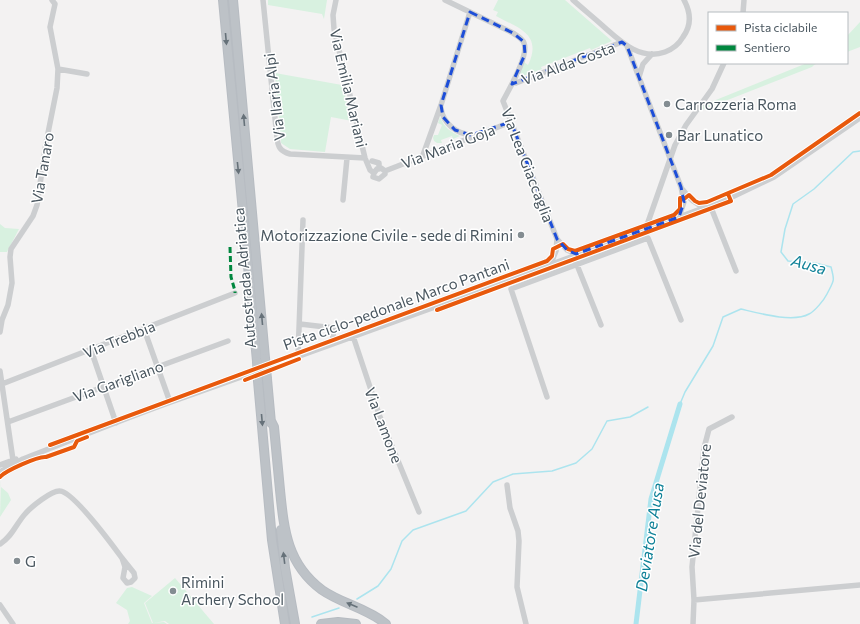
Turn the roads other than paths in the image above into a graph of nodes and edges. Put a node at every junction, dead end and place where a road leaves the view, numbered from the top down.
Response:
1 (52, 0) edge
2 (223, 0) edge
3 (233, 0) edge
4 (263, 0) edge
5 (336, 0) edge
6 (445, 0) edge
7 (572, 0) edge
8 (684, 0) edge
9 (744, 0) edge
10 (470, 12) junction
11 (743, 12) edge
12 (625, 44) junction
13 (652, 54) junction
14 (724, 64) edge
15 (58, 69) junction
16 (87, 74) dead end
17 (639, 77) junction
18 (513, 82) junction
19 (441, 105) junction
20 (860, 118) edge
21 (511, 122) junction
22 (475, 135) junction
23 (423, 155) junction
24 (347, 158) junction
25 (365, 158) junction
26 (671, 159) junction
27 (372, 161) dead end
28 (382, 170) junction
29 (374, 173) junction
30 (681, 187) junction
31 (689, 198) junction
32 (343, 200) dead end
33 (683, 204) junction
34 (708, 206) junction
35 (690, 213) junction
36 (679, 217) junction
37 (303, 220) dead end
38 (647, 228) junction
39 (560, 247) junction
40 (575, 255) junction
41 (563, 259) junction
42 (551, 264) junction
43 (577, 265) junction
44 (736, 271) dead end
45 (235, 293) dead end
46 (681, 320) dead end
47 (300, 324) junction
48 (601, 325) dead end
49 (144, 329) junction
50 (0, 332) edge
51 (353, 336) junction
52 (228, 341) dead end
53 (332, 343) junction
54 (91, 350) junction
55 (298, 356) junction
56 (261, 359) junction
57 (157, 366) junction
58 (0, 371) edge
59 (262, 380) junction
60 (2, 384) junction
61 (104, 387) junction
62 (547, 397) dead end
63 (170, 402) junction
64 (732, 417) dead end
65 (270, 419) junction
66 (8, 422) junction
67 (116, 423) junction
68 (23, 459) junction
69 (13, 460) junction
70 (0, 466) edge
71 (0, 472) edge
72 (507, 484) dead end
73 (419, 512) dead end
74 (272, 540) junction
75 (0, 544) edge
76 (122, 558) dead end
77 (860, 585) edge
78 (694, 600) junction
79 (0, 605) edge
80 (13, 624) edge
81 (280, 624) edge
82 (285, 624) edge
83 (295, 624) edge
84 (320, 624) edge
85 (356, 624) edge
86 (386, 624) edge
87 (526, 624) edge
88 (693, 624) edge

1 - 15 street, Via Tanaro
2 -> 56 highway, Autostrada Adriatica
56 -> 3 highway, Autostrada Adriatica
4 - 24 street, Via Ilaria Alpi
5 - 25 street, Via Emilia Mariani
6 - 10 street, Via Lea Giaccaglia
7 - 12 street
8 - 13 street
9 - 11 street
10 - 18 street, Via Lea Giaccaglia
10 - 19 street
12 - 13 street
12 - 17 street
12 - 18 street, Via Alda Costa
13 - 17 street
14 - 26 street
15 - 16 street
15 - 50 street, Via Tanaro
17 - 26 street
18 - 21 street, Via Lea Giaccaglia
19 - 22 street
19 - 23 street
20 - 34 street
21 - 22 street, Via Maria Goja
21 - 39 street, Via Lea Giaccaglia
22 - 23 street, Via Maria Goja
23 - 28 street, Via Maria Goja
24 - 25 street, Via Ilaria Alpi
24 - 32 street
25 - 29 street, Via Emilia Mariani
26 - 30 street
26 - 38 street
27 - 28 street
28 - 29 street
28 - 29 street
30 - 31 street
30 - 33 street
31 - 34 street
31 - 35 street
33 - 35 street
33 - 36 street
34 - 35 street
34 - 44 street
35 - 36 street
36 - 38 street
37 - 47 street
38 - 40 street
39 - 40 street
39 - 41 street
39 - 42 street, Via Lea Giaccaglia
40 - 41 street
40 - 43 street
41 - 42 street
42 - 51 street
43 - 46 street
43 - 48 street
43 - 62 street
45 - 49 street, Via Trebbia
47 - 53 street
47 - 55 street
49 - 54 street, Via Trebbia
49 - 57 street
51 - 53 street
51 - 73 street, Via Lamone
52 - 57 street, Via Garigliano
53 - 55 street
54 - 60 street, Via Trebbia
54 - 61 street
55 - 63 street
56 - 59 highway, Autostrada Adriatica, bridge
57 - 61 street, Via Garigliano
57 - 63 street
58 - 60 street
59 - 65 highway, Autostrada Adriatica
59 -> 74 highway, Autostrada Adriatica
60 - 66 street
61 - 66 street, Via Garigliano
61 - 67 street
63 - 67 street
64 - 78 street, Via del Deviatore
83 -> 65 highway, Autostrada Adriatica
86 -> 65 highway
66 - 69 street
67 - 68 street
68 - 69 street
68 - 71 street
69 - 70 street
72 - 87 street
74 - 81 highway
74 - 82 highway, Autostrada Adriatica
75 - 76 street
77 - 78 street
78 - 88 street, Via del Deviatore
79 - 80 street
84 - 85 highway

